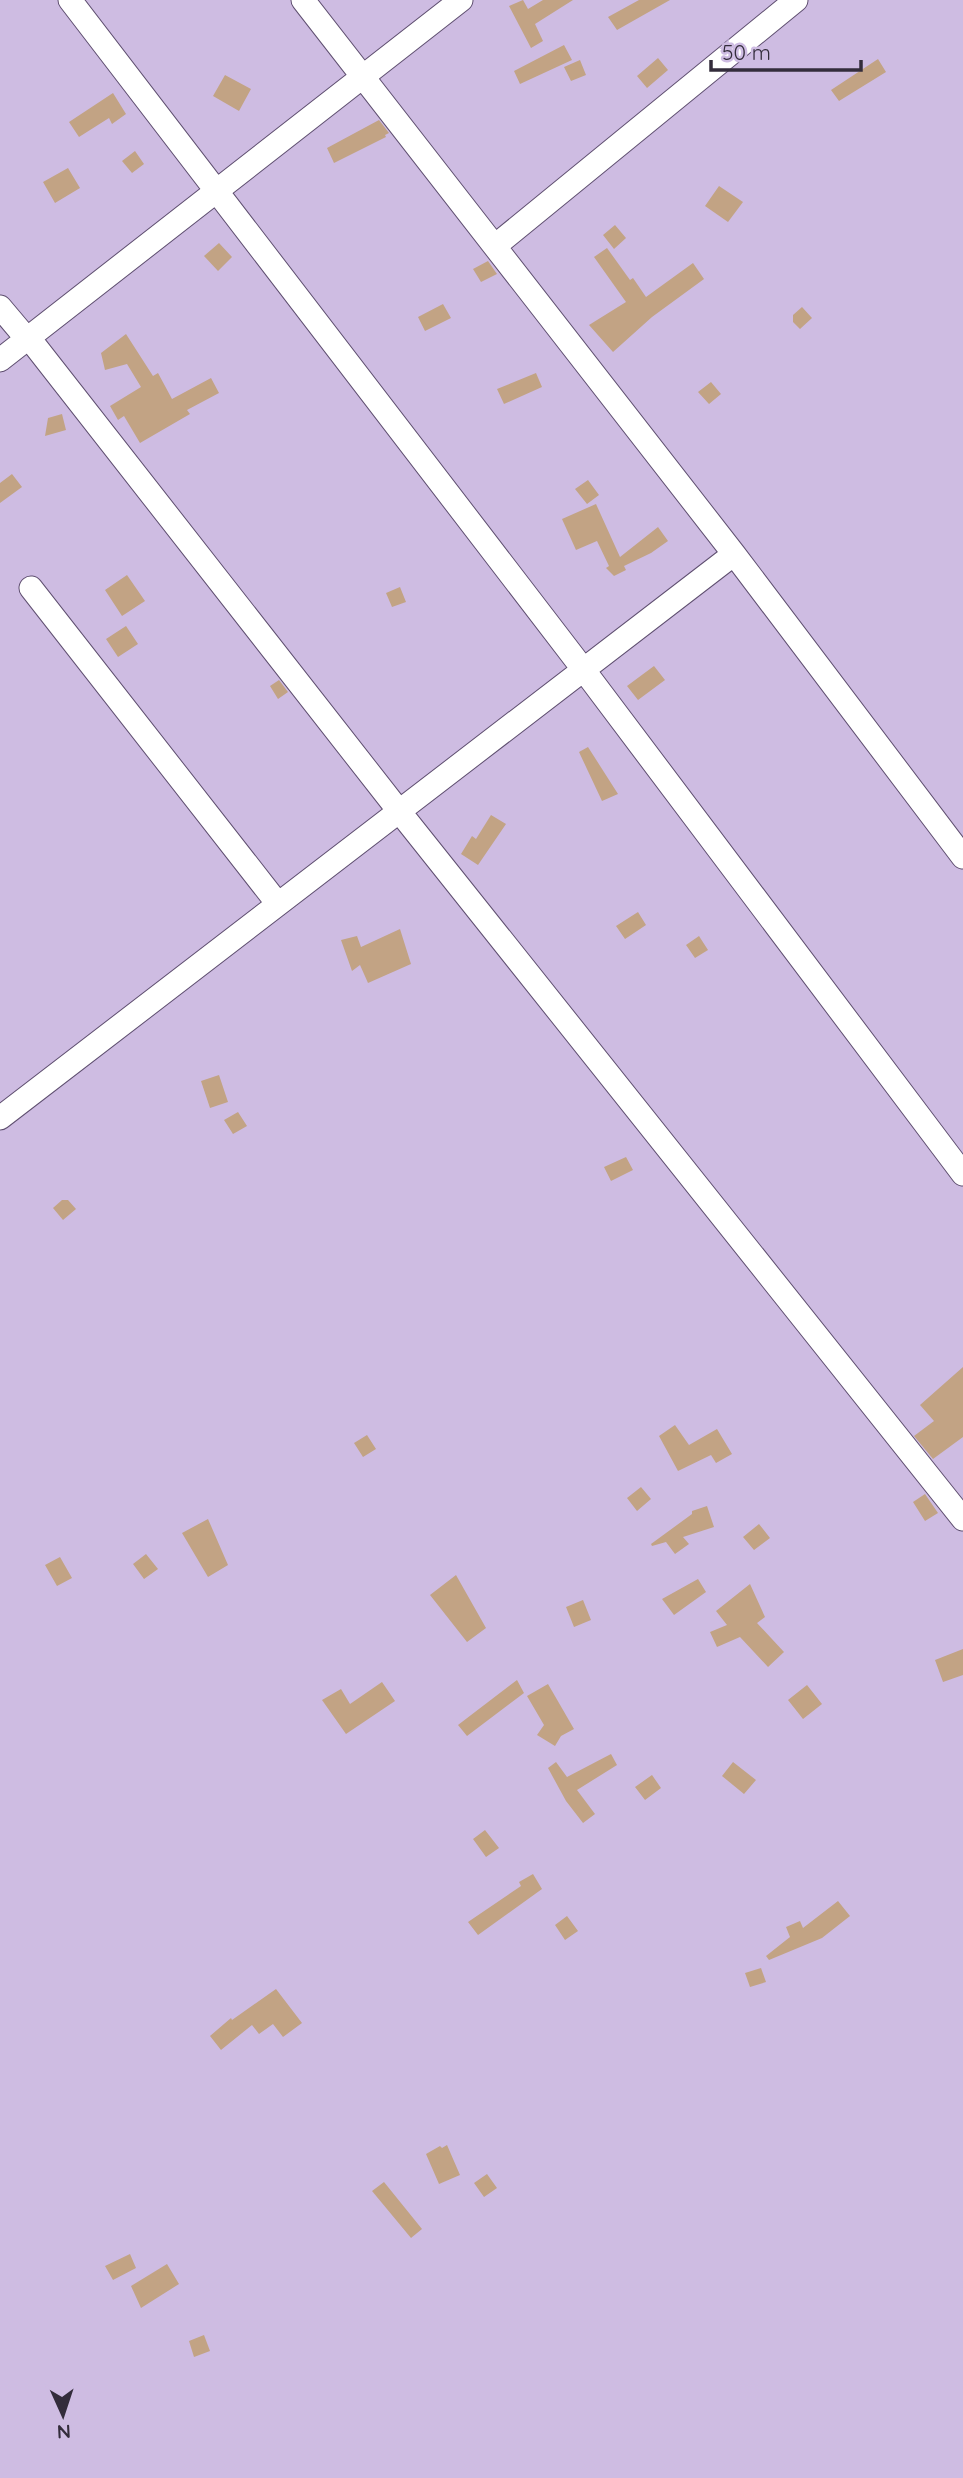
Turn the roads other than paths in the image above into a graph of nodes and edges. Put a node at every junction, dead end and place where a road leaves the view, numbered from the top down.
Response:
1 (70, 0) edge
2 (303, 0) edge
3 (461, 0) edge
4 (796, 0) edge
5 (363, 77) junction
6 (217, 191) junction
7 (495, 246) junction
8 (0, 307) edge
9 (28, 338) junction
10 (0, 360) edge
11 (734, 554) junction
12 (31, 588) dead end
13 (583, 669) junction
14 (399, 811) junction
15 (963, 857) edge
16 (278, 904) junction
17 (0, 1118) edge
18 (963, 1174) edge
19 (963, 1520) edge

1 - 6 street
2 - 5 street
3 - 5 street
4 - 7 street
5 - 6 street
5 - 7 street
6 - 9 street
6 - 13 street
7 - 11 street
8 - 9 street
9 - 10 street
9 - 14 street
11 - 13 street
11 - 15 street
12 - 16 street
13 - 14 street
13 - 18 street
14 - 16 street
14 - 19 street
16 - 17 street

